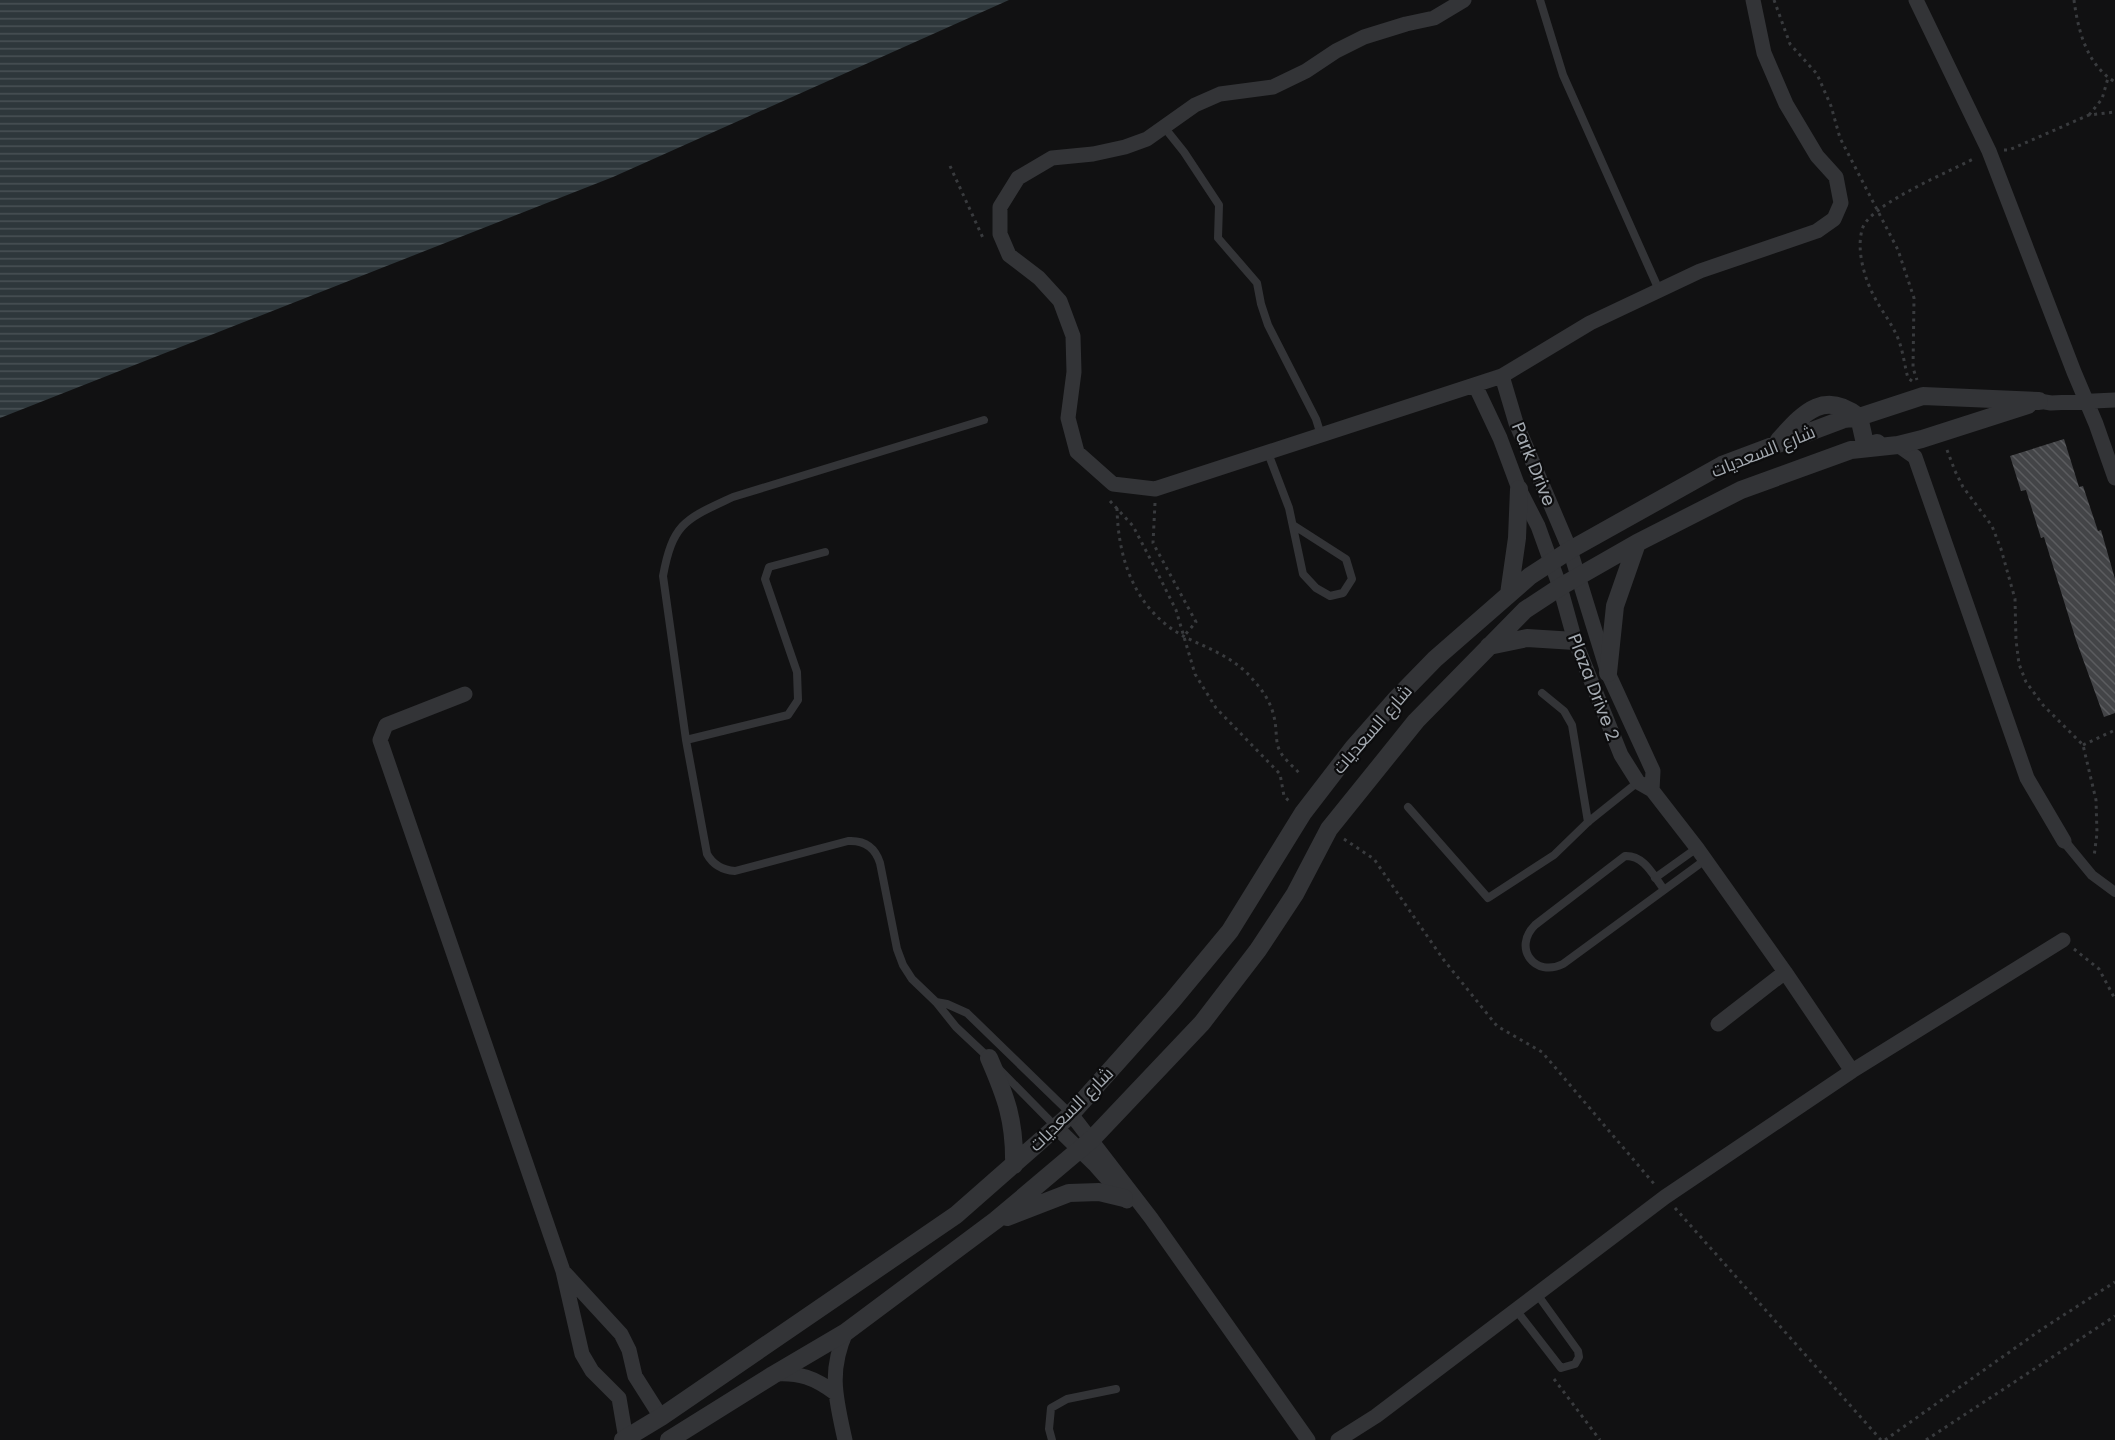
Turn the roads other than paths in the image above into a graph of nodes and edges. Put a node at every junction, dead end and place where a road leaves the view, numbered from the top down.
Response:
1 (1464, 0) edge
2 (1540, 0) edge
3 (1753, 0) edge
4 (1916, 0) edge
5 (1164, 127) junction
6 (1659, 290) junction
7 (1502, 376) junction
8 (1475, 385) junction
9 (1943, 398) junction
10 (2115, 400) edge
11 (2039, 401) junction
12 (2086, 401) junction
13 (1859, 417) junction
14 (984, 420) dead end
15 (1947, 432) junction
16 (1321, 435) junction
17 (1898, 445) junction
18 (1866, 448) junction
19 (1268, 453) junction
20 (2115, 478) edge
21 (1519, 489) junction
22 (1293, 525) junction
23 (1637, 543) junction
24 (1570, 550) junction
25 (825, 552) dead end
26 (1552, 562) junction
27 (1579, 577) junction
28 (1560, 587) junction
29 (1509, 594) junction
30 (1575, 641) junction
31 (1489, 646) junction
32 (1608, 673) junction
33 (1542, 693) dead end
34 (465, 694) dead end
35 (686, 740) junction
36 (1645, 786) junction
37 (1408, 807) dead end
38 (1588, 822) junction
39 (2064, 841) joint
40 (1701, 854) junction
41 (1655, 878) junction
42 (1664, 888) junction
43 (2115, 892) edge
44 (2063, 940) road end
45 (1785, 972) junction
46 (936, 1002) junction
47 (1718, 1024) dead end
48 (989, 1058) junction
49 (1852, 1071) junction
50 (1071, 1114) junction
51 (1056, 1127) junction
52 (1086, 1144) junction
53 (1014, 1165) junction
54 (1124, 1198) junction
55 (996, 1220) junction
56 (563, 1271) junction
57 (1198, 1286) junction
58 (1537, 1294) junction
59 (1516, 1310) junction
60 (846, 1332) junction
61 (773, 1375) junction
62 (1116, 1389) dead end
63 (835, 1393) junction
64 (662, 1417) junction
65 (632, 1437) edge
66 (669, 1440) edge
67 (845, 1440) edge
68 (1052, 1440) edge
69 (1308, 1440) edge
70 (1338, 1440) edge

1 - 5 street
2 - 6 lane
3 - 6 street
4 - 12 street
5 - 16 lane
5 - 19 street
6 - 7 street
7 - 8 street
7 - 24 street, Park Drive
8 - 16 street
8 - 21 street, Park Drive
9 - 11 street, شارع السعديات
9 - 13 street, شارع السعديات
9 - 15 street
10 - 12 street
11 - 12 street
11 - 15 street, شارع السعديات
12 - 20 street
13 - 18 street
13 - 24 street, شارع السعديات
14 - 35 lane
15 - 17 street, شارع السعديات
15 - 18 street
16 - 19 street
17 - 18 street, شارع السعديات
17 - 39 street
18 - 23 street, شارع السعديات
19 - 22 lane
21 - 26 street, Park Drive
21 - 29 street
22 - 22 lane
23 - 27 street, شارع السعديات
23 - 32 street
24 - 26 street, شارع السعديات
24 - 27 street, Park Drive
25 - 35 lane
26 - 28 street, Park Drive
26 - 29 street, شارع السعديات
27 - 28 street, شارع السعديات
27 - 32 street, Plaza Drive 2
28 - 30 street, Plaza Drive 2
28 - 31 street, شارع السعديات
29 - 50 street, شارع السعديات
30 - 31 street
30 - 36 street, Plaza Drive 2
31 - 52 street, شارع السعديات
32 - 36 street, Plaza Drive 2
33 - 38 lane
34 - 56 street
35 - 46 lane
36 - 38 lane
36 - 40 street, Plaza Drive 2
37 - 38 lane
39 - 43 street
40 - 41 lane
40 - 42 lane
40 - 45 street, Plaza Drive 2
41 - 42 lane
41 - 42 lane
44 - 49 street
45 - 47 street
45 - 49 street, Plaza Drive 2
46 - 48 lane
46 - 50 lane
48 - 51 lane
48 - 53 street
49 - 58 street
50 - 51 street, شارع السعديات
50 - 52 street
51 - 52 street
51 - 53 street, شارع السعديات
52 - 54 street
52 - 55 street, شارع السعديات
52 - 57 street
53 - 64 street, شارع السعديات
54 - 55 street
54 - 57 street
55 - 60 street, شارع السعديات
56 - 64 street
56 - 65 street
57 - 69 street
58 - 59 street
58 - 59 lane
59 - 70 street
60 - 61 street, شارع السعديات
60 - 63 street
61 - 63 street
61 - 66 street, شارع السعديات
62 - 68 lane
63 - 67 street
64 - 65 street, شارع السعديات

